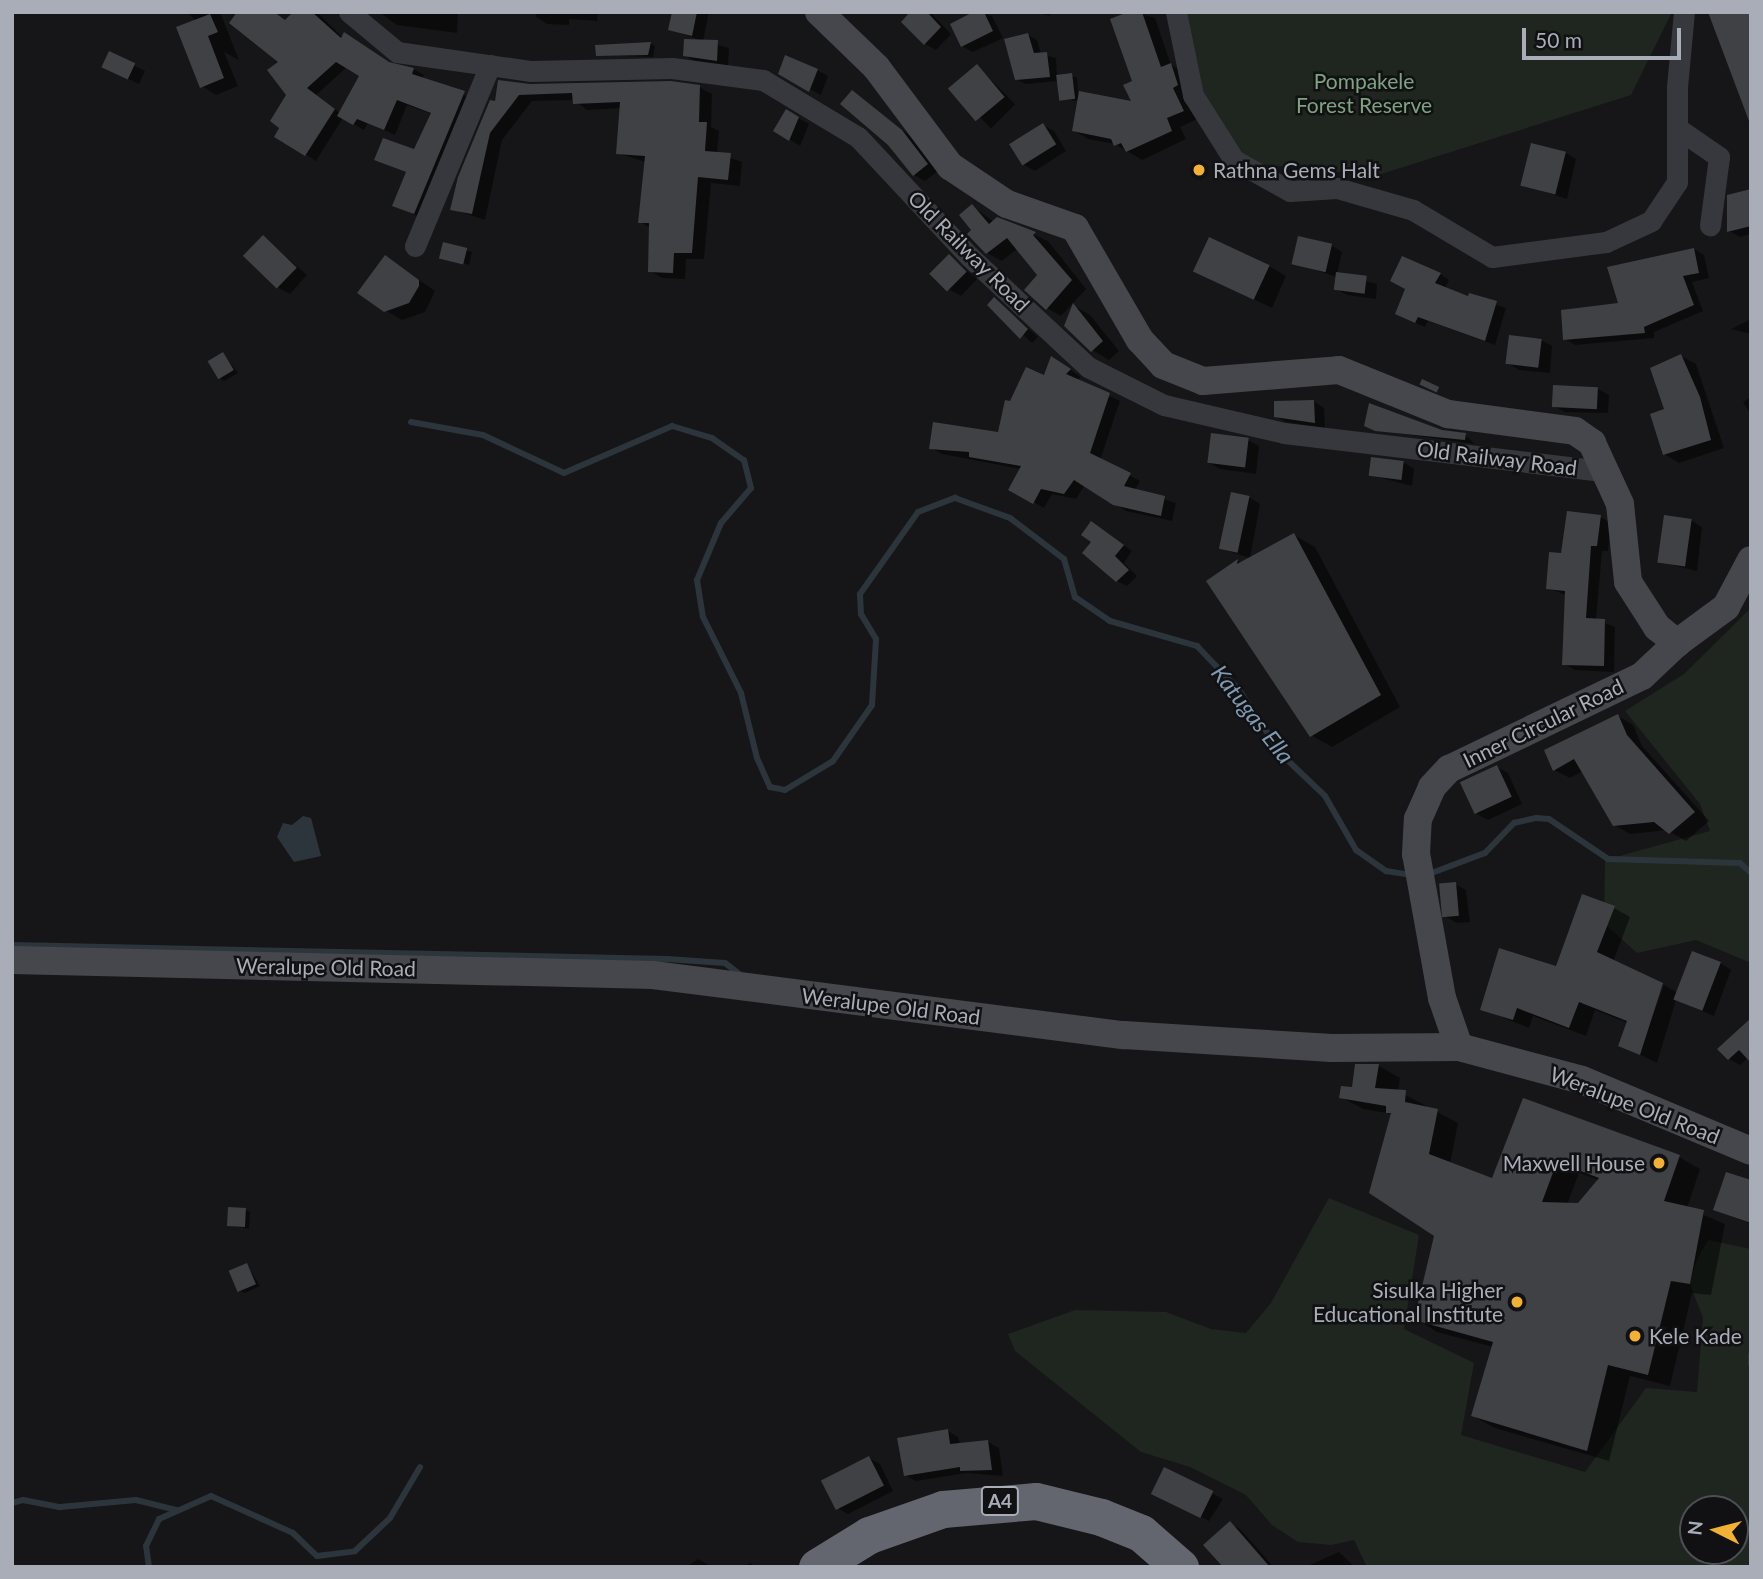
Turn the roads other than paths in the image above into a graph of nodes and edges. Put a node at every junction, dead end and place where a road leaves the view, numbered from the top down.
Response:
1 (349, 12) edge
2 (819, 12) edge
3 (1176, 12) edge
4 (1684, 12) edge
5 (490, 65) junction
6 (1677, 128) junction
7 (1710, 225) dead end
8 (415, 246) dead end
9 (1609, 472) junction
10 (1751, 560) edge
11 (1676, 643) junction
12 (12, 960) edge
13 (1459, 1047) junction
14 (1751, 1151) edge
15 (817, 1567) edge
16 (1180, 1567) edge

1 - 5 street, Old Railway Road
2 - 9 street
3 - 6 street
4 - 6 street
5 - 8 street
5 - 9 street, Old Railway Road
6 - 7 street
9 - 11 street
10 - 11 street, Inner Circular Road
11 - 13 street, Inner Circular Road
12 - 13 street, Weralupe Old Road
13 - 14 street, Weralupe Old Road
15 - 16 highway, A4

